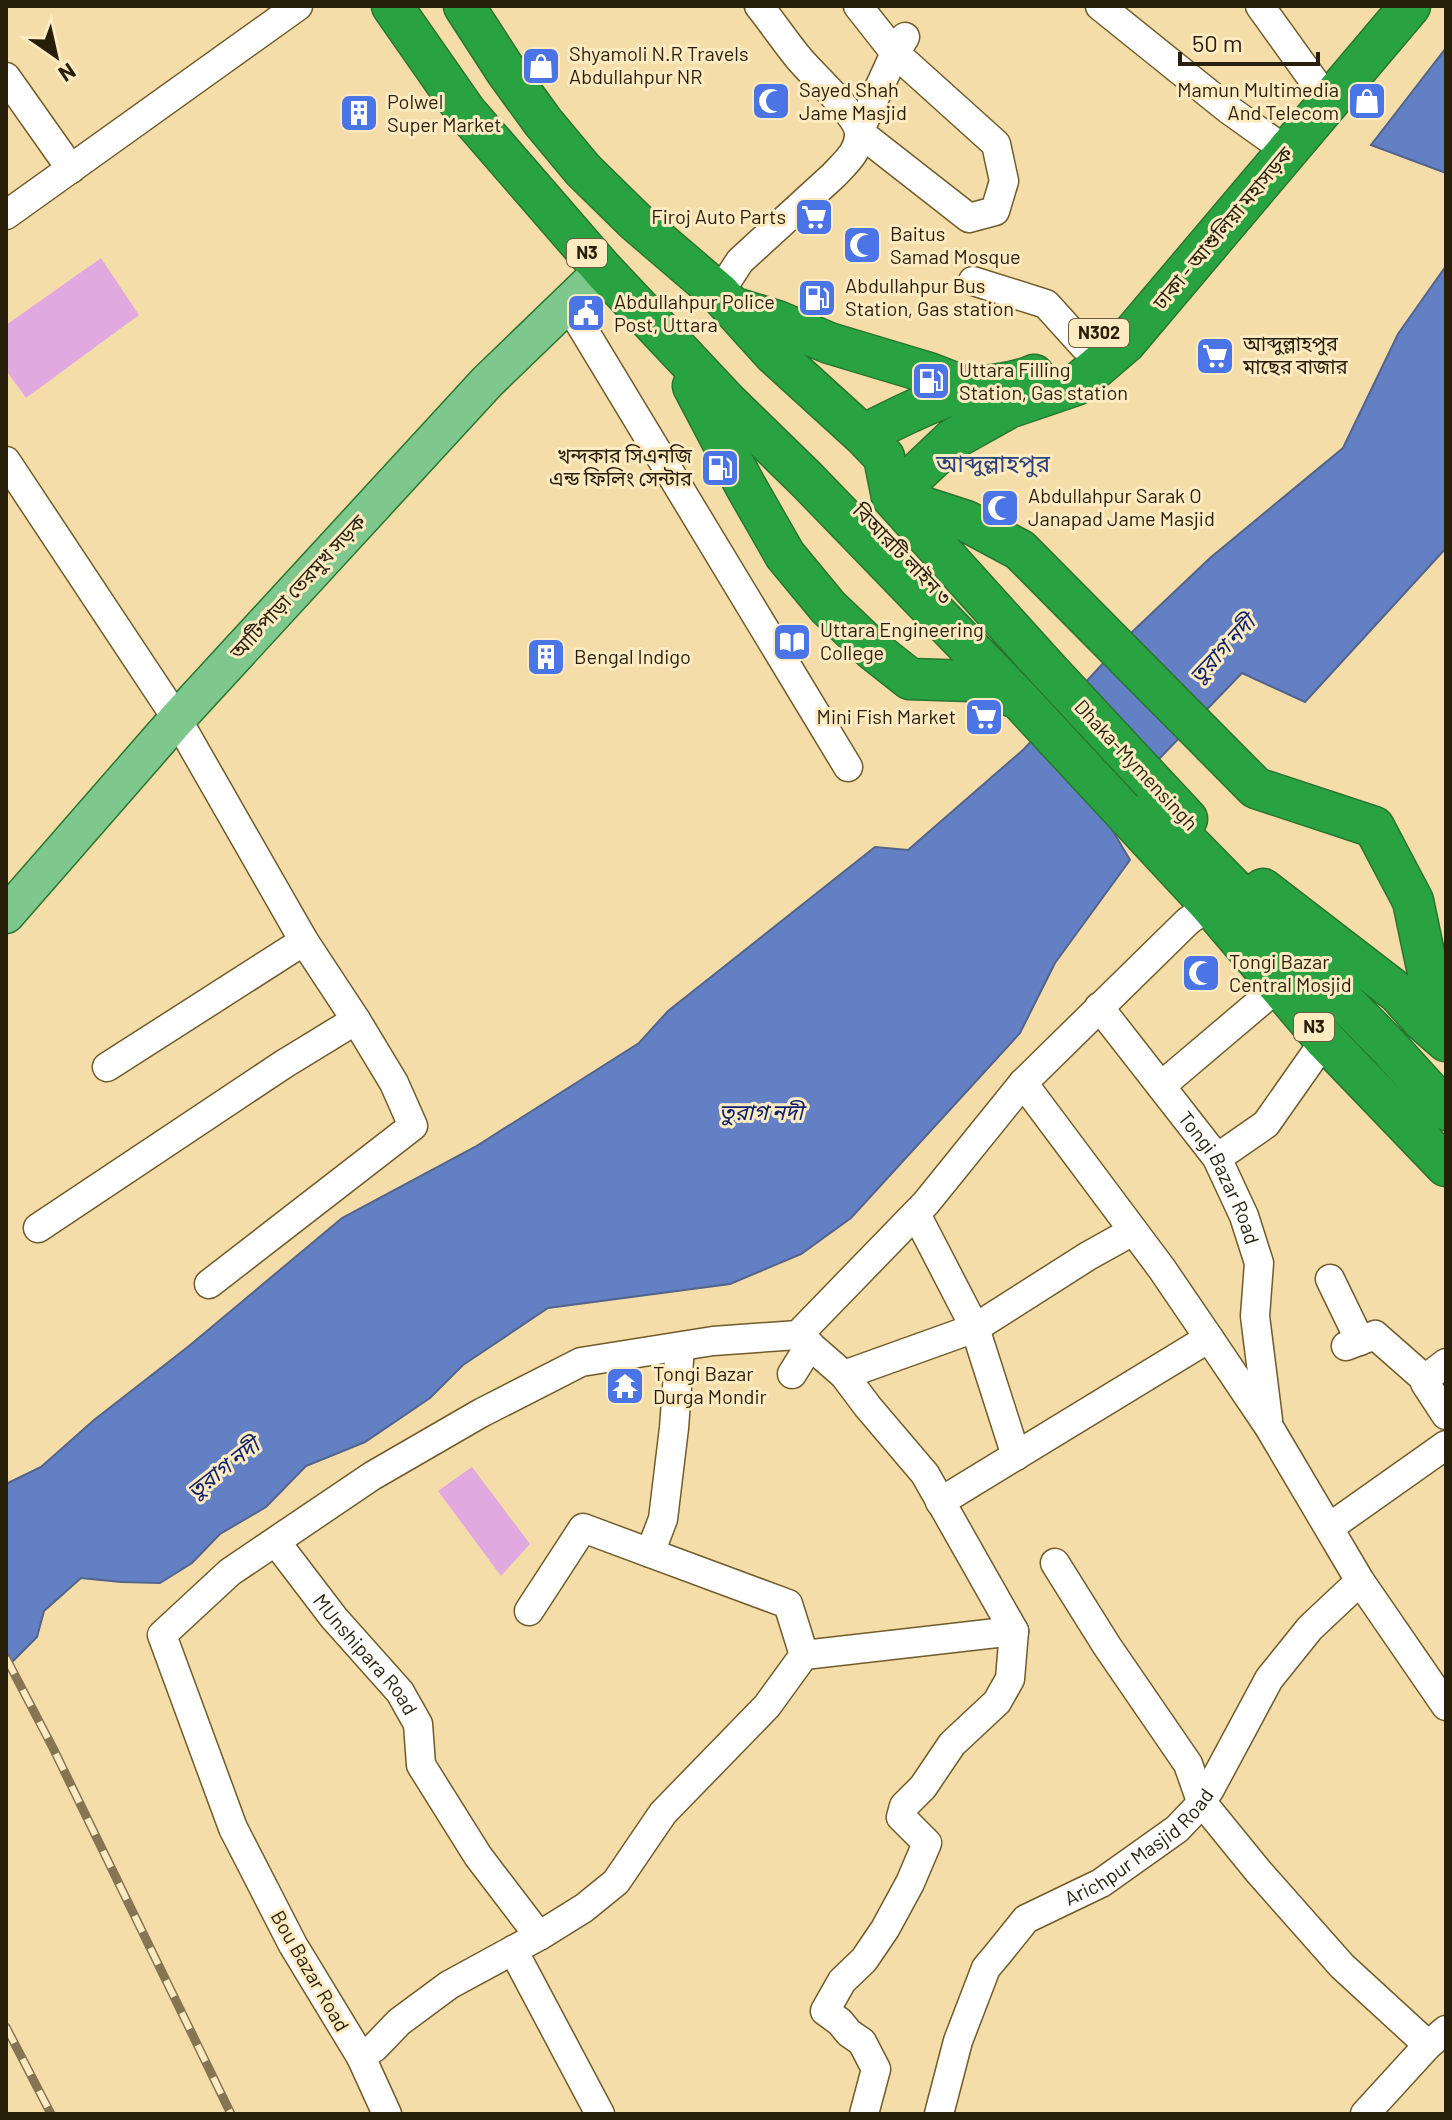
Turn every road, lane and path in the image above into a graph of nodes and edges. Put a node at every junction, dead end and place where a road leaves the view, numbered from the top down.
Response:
1 (298, 6) edge
2 (392, 6) edge
3 (422, 6) edge
4 (464, 6) edge
5 (759, 6) edge
6 (858, 6) edge
7 (1100, 6) edge
8 (1260, 6) edge
9 (1410, 6) edge
10 (900, 45) junction
11 (6, 77) edge
12 (1329, 102) junction
13 (859, 132) junction
14 (1288, 152) junction
15 (71, 169) junction
16 (6, 215) edge
17 (603, 270) junction
18 (973, 281) dead end
19 (725, 300) junction
20 (568, 304) junction
21 (659, 329) junction
22 (1084, 346) junction
23 (970, 389) junction
24 (1005, 410) junction
25 (874, 446) junction
26 (6, 461) edge
27 (892, 497) junction
28 (1037, 689) junction
29 (177, 719) junction
30 (848, 767) dead end
31 (1199, 894) junction
32 (6, 915) edge
33 (304, 941) junction
34 (1279, 986) junction
35 (1099, 1007) junction
36 (356, 1020) junction
37 (1434, 1031) edge
38 (1325, 1040) junction
39 (107, 1067) dead end
40 (1023, 1083) junction
41 (1161, 1086) junction
42 (1446, 1110) edge
43 (1217, 1158) junction
44 (1446, 1166) edge
45 (916, 1214) junction
46 (38, 1228) dead end
47 (1133, 1231) junction
48 (1330, 1279) dead end
49 (209, 1284) dead end
50 (975, 1328) junction
51 (1209, 1338) junction
52 (804, 1340) junction
53 (680, 1347) junction
54 (1436, 1371) edge
55 (792, 1374) dead end
56 (844, 1375) junction
57 (1446, 1415) edge
58 (1269, 1427) junction
59 (1446, 1445) edge
60 (1016, 1456) junction
61 (940, 1502) junction
62 (1330, 1527) junction
63 (276, 1542) junction
64 (650, 1553) junction
65 (1055, 1563) dead end
66 (1360, 1581) junction
67 (529, 1611) dead end
68 (1014, 1631) junction
69 (804, 1655) junction
70 (1446, 1706) edge
71 (1201, 1801) junction
72 (539, 1936) junction
73 (513, 1950) junction
74 (1437, 2038) edge
75 (361, 2057) junction
76 (387, 2114) edge
77 (600, 2114) edge
78 (864, 2114) edge
79 (939, 2114) edge
80 (1365, 2114) edge

1 - 15 street
2 - 17 highway, N3
3 - 28 highway, বিআরটি লাইন ৩
4 - 19 highway
5 - 13 street
6 - 10 street
7 - 14 street
8 - 12 street
9 - 12 highway, ঢাকা - আশুলিয়া মহাসড়ক / N302
10 - 13 street
10 - 13 street
11 - 15 street
12 - 14 highway, ঢাকা - আশুলিয়া মহাসড়ক / N302
13 - 19 street
14 - 22 highway, N302
14 - 24 highway, ঢাকা - আশুলিয়া মহাসড়ক / N302
15 - 16 street
17 - 20 main road, আটিপাড়া তেরমুখ সড়ক
17 - 21 highway, N3
18 - 22 street
19 - 23 highway
19 - 25 highway
20 - 29 main road, আটিপাড়া তেরমুখ সড়ক
20 - 30 street
21 - 28 highway, N3
21 - 28 highway
22 - 23 highway, N302
23 - 25 highway, N302
24 - 25 highway, ঢাকা - আশুলিয়া মহাসড়ক / N302
24 - 27 highway, ঢাকা - আশুলিয়া মহাসড়ক / N302
25 - 27 highway
26 - 29 street
27 - 28 highway, N3
27 - 37 highway
28 - 31 highway, Dhaka-Mymensingh / N3
28 - 37 highway, Dhaka-Mymensingh / N3
28 - 42 highway, বিআরটি লাইন ৩
29 - 32 main road, আটিপাড়া তেরমুখ সড়ক
29 - 33 street
31 - 34 highway, N3
31 - 35 street
33 - 36 street
33 - 39 street
34 - 38 highway, N3
34 - 41 street
35 - 40 street
35 - 41 street, Tongi Bazar Road
36 - 46 street
36 - 49 street
38 - 43 street
38 - 44 highway, N3
40 - 45 street
40 - 47 street
41 - 43 street, Tongi Bazar Road
43 - 58 street, Tongi Bazar Road
45 - 50 street
45 - 52 street
47 - 50 street
47 - 51 street
48 - 54 street
50 - 56 street
50 - 60 street
51 - 58 street
51 - 60 street
52 - 53 street
52 - 55 street
52 - 56 street
53 - 63 street
53 - 64 street
54 - 57 street
56 - 61 street
58 - 62 street
59 - 62 street
60 - 61 street
61 - 68 street
62 - 66 street
63 - 72 street, MUnshipara Road
63 - 75 street, Bou Bazar Road
64 - 67 street
64 - 69 street
65 - 71 street
66 - 70 street
66 - 71 street, Arichpur Masjid Road
68 - 69 street
68 - 78 street
69 - 72 street
71 - 74 street
71 - 79 street, Arichpur Masjid Road
72 - 73 street
73 - 75 street
73 - 77 street
74 - 80 street
75 - 76 street, Bou Bazar Road

